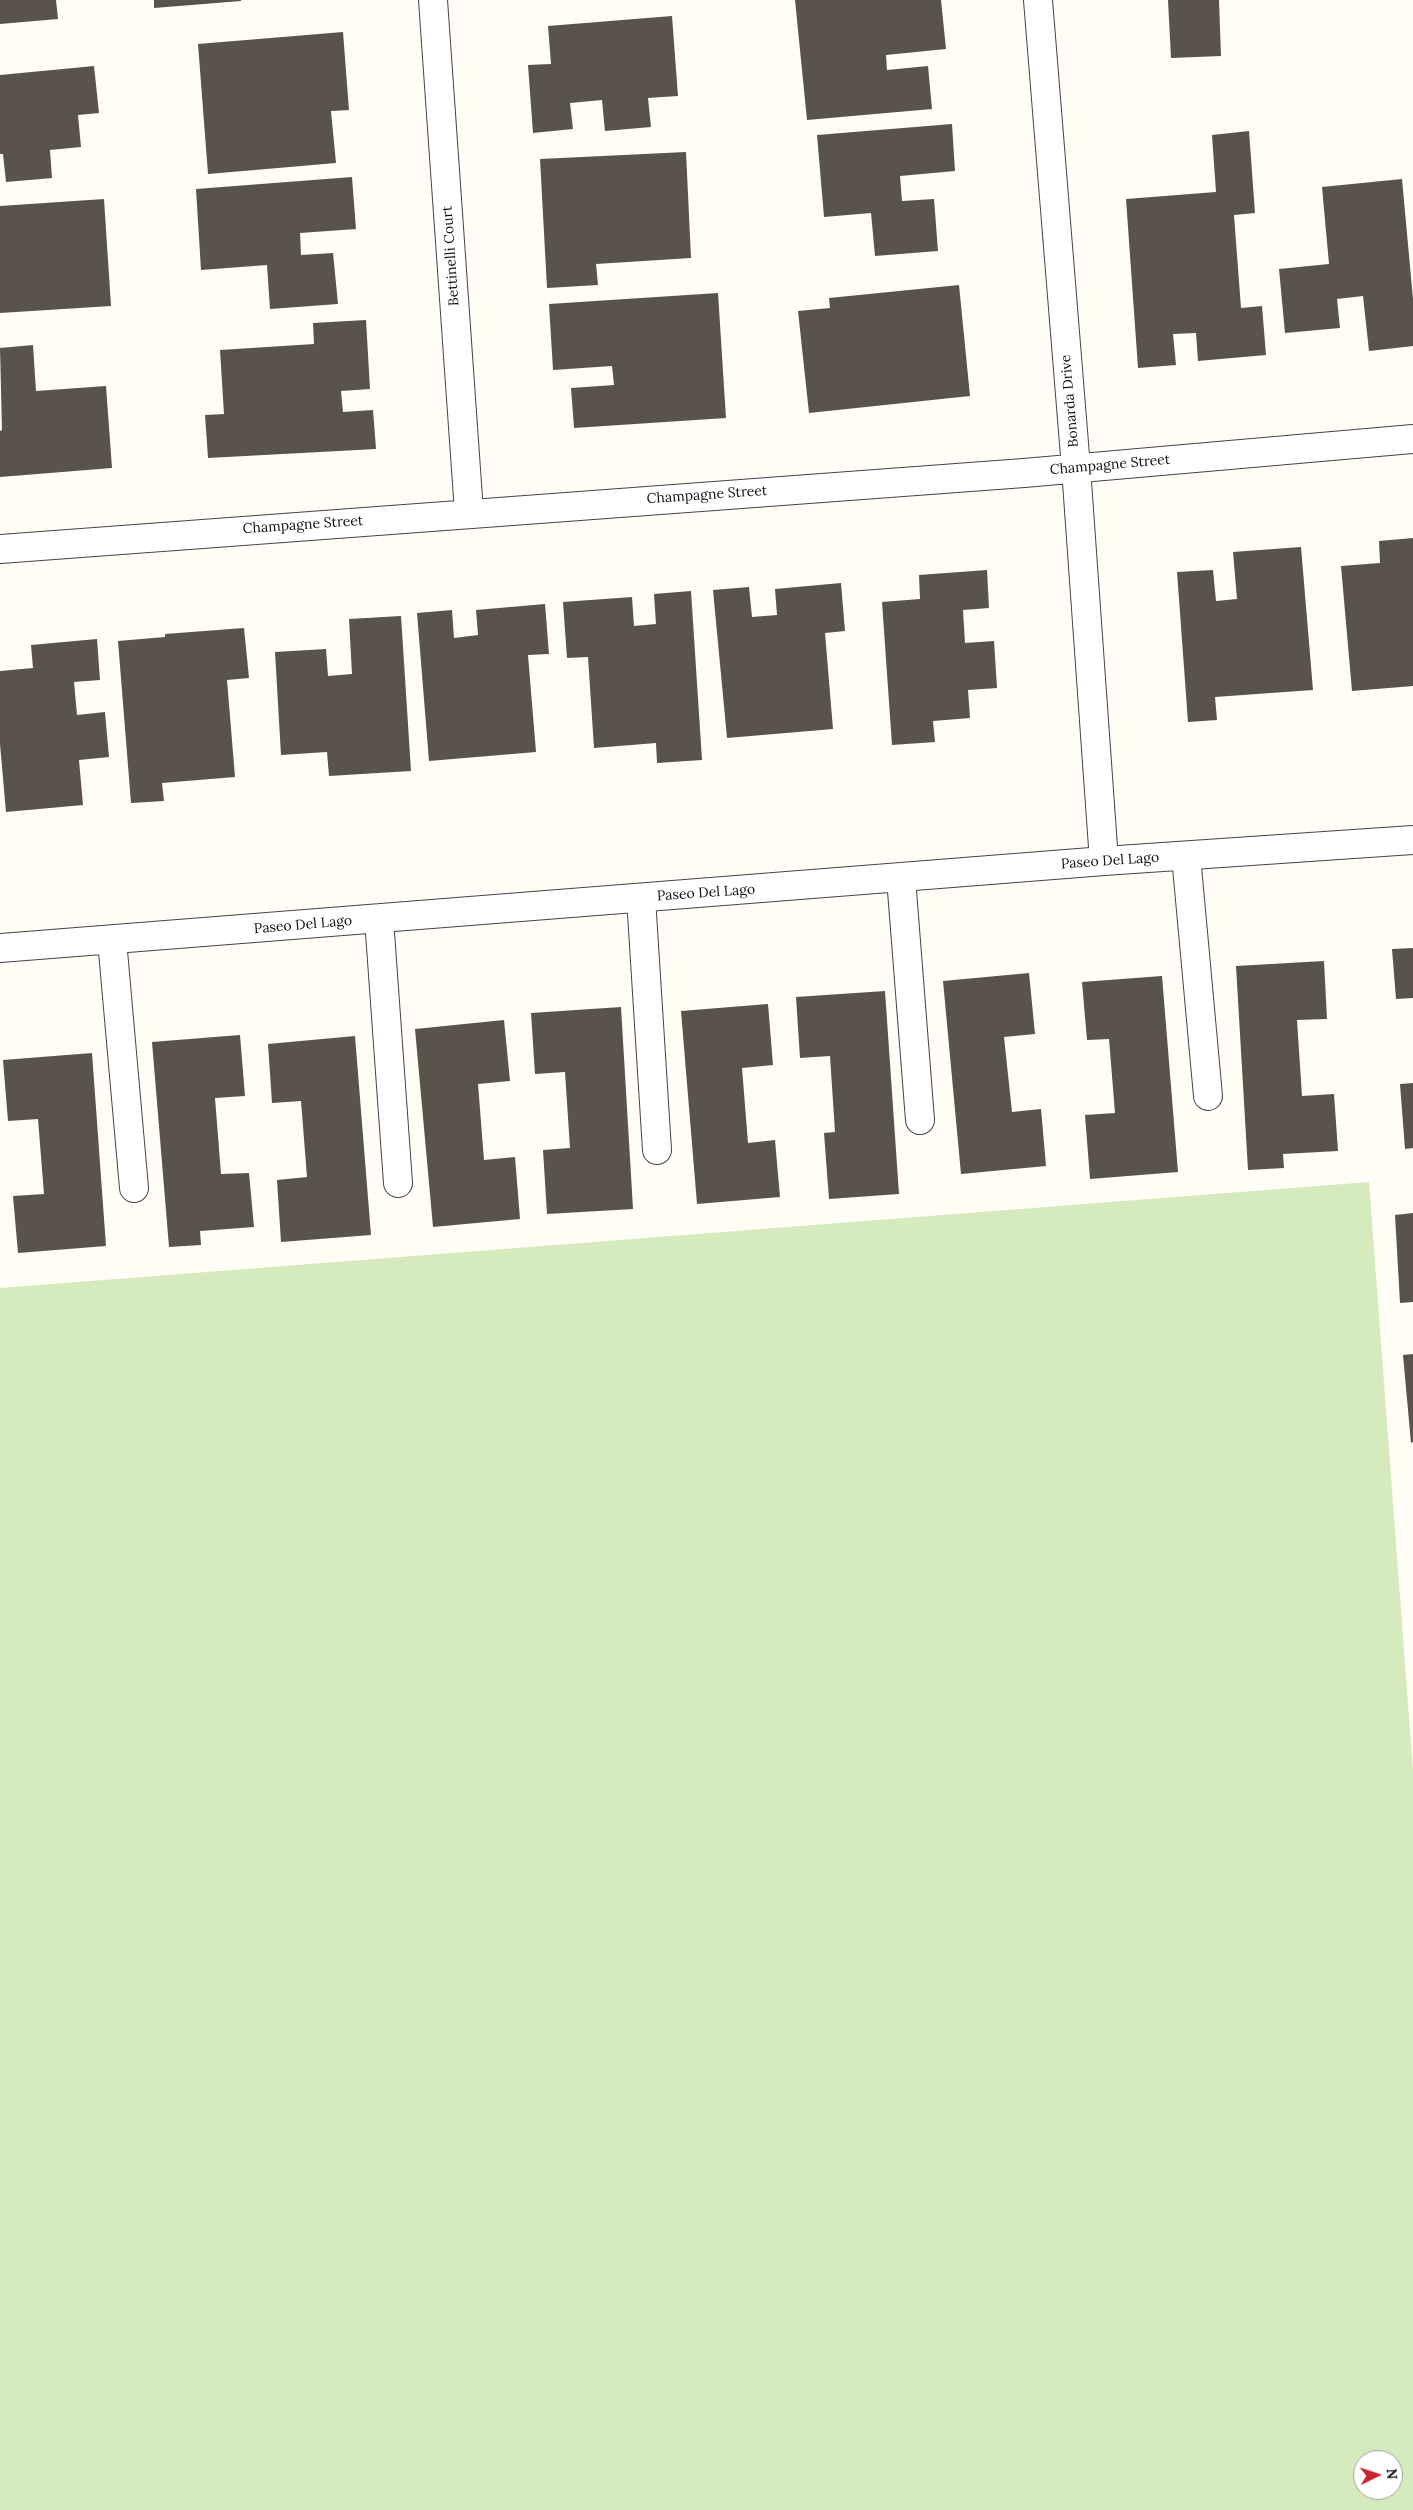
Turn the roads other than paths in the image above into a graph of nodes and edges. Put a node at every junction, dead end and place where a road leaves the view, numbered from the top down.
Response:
1 (433, 0) edge
2 (1038, 0) edge
3 (1413, 439) edge
4 (1076, 468) junction
5 (469, 512) junction
6 (0, 549) edge
7 (1413, 840) edge
8 (1186, 856) junction
9 (1104, 861) junction
10 (901, 878) junction
11 (641, 898) junction
12 (379, 918) junction
13 (112, 940) junction
14 (0, 948) edge
15 (1208, 1096) dead end
16 (920, 1120) dead end
17 (657, 1150) dead end
18 (398, 1182) dead end
19 (134, 1188) dead end

1 - 5 street, Bettinelli Court
2 - 4 street, Bonarda Drive
3 - 4 street, Champagne Street
4 - 5 street, Champagne Street
4 - 9 street, Bonarda Drive
5 - 6 street, Champagne Street
7 - 8 street, Paseo Del Lago
8 - 9 street, Paseo Del Lago
8 - 15 street
9 - 10 street, Paseo Del Lago
10 - 11 street, Paseo Del Lago
10 - 16 street
11 - 12 street, Paseo Del Lago
11 - 17 street
12 - 13 street, Paseo Del Lago
12 - 18 street
13 - 14 street, Paseo Del Lago
13 - 19 street

